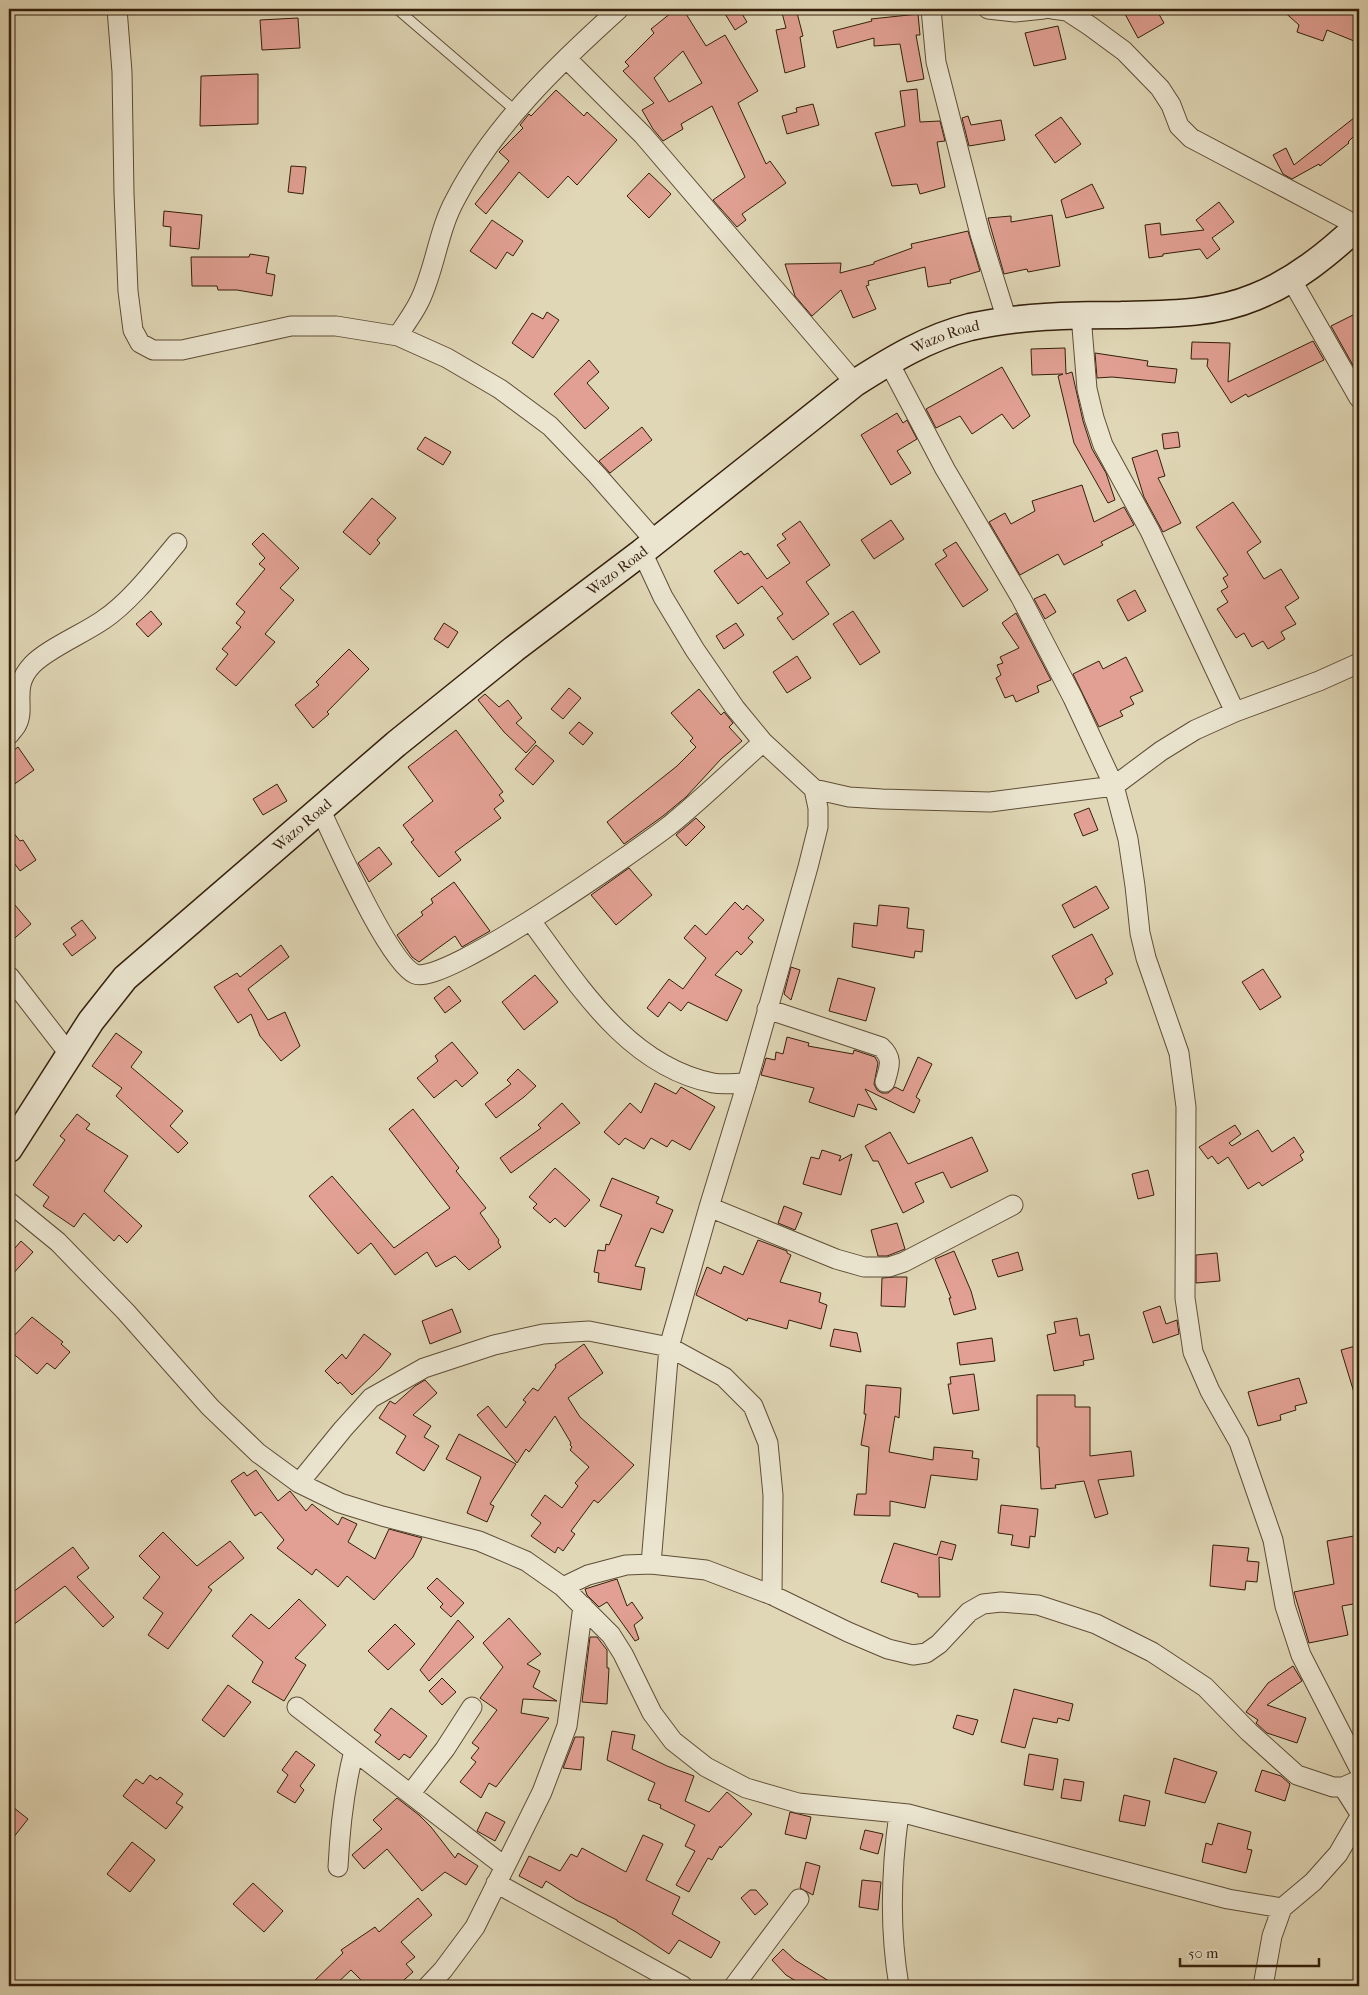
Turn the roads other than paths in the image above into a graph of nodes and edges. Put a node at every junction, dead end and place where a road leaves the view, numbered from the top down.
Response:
1 (117, 9) edge
2 (398, 9) edge
3 (620, 9) edge
4 (932, 9) edge
5 (988, 9) edge
6 (1044, 9) edge
7 (1052, 9) edge
8 (567, 59) junction
9 (516, 112) junction
10 (1359, 225) edge
11 (1291, 279) junction
12 (1082, 315) junction
13 (1007, 320) junction
14 (398, 336) junction
15 (888, 361) junction
16 (855, 383) junction
17 (1359, 398) edge
18 (177, 543) dead end
19 (649, 547) junction
20 (1359, 663) edge
21 (1235, 712) junction
22 (9, 735) edge
23 (764, 742) junction
24 (1114, 786) junction
25 (814, 790) junction
26 (320, 809) junction
27 (531, 922) junction
28 (9, 976) edge
29 (768, 1009) junction
30 (70, 1055) junction
31 (885, 1082) dead end
32 (747, 1083) junction
33 (9, 1149) edge
34 (9, 1202) edge
35 (1013, 1205) dead end
36 (708, 1207) junction
37 (669, 1347) junction
38 (299, 1483) junction
39 (651, 1564) junction
40 (563, 1586) junction
41 (772, 1595) junction
42 (583, 1606) junction
43 (297, 1707) dead end
44 (472, 1707) dead end
45 (354, 1750) junction
46 (1359, 1768) edge
47 (1351, 1784) edge
48 (411, 1793) junction
49 (1359, 1812) edge
50 (899, 1813) junction
51 (1359, 1818) edge
52 (338, 1867) dead end
53 (500, 1874) junction
54 (799, 1899) dead end
55 (1282, 1908) junction
56 (428, 1986) edge
57 (682, 1986) edge
58 (734, 1986) edge
59 (898, 1986) edge
60 (1263, 1986) edge

1 - 14 street
2 - 9 lane
3 - 8 street
4 - 13 street
5 - 6 street
7 - 10 street
8 - 9 street
8 - 16 street
9 - 14 street
10 - 11 main road, Wazo Road
11 - 12 main road, Wazo Road
11 - 17 street
12 - 13 main road, Wazo Road
12 - 21 street
13 - 15 main road, Wazo Road
14 - 19 street
15 - 16 main road, Wazo Road
15 - 24 street
16 - 19 main road, Wazo Road
18 - 22 street
19 - 23 street
19 - 26 main road, Wazo Road
20 - 21 street
21 - 24 street
23 - 25 street
23 - 27 street
24 - 25 street
24 - 46 street
25 - 29 street
26 - 27 street
26 - 30 main road, Wazo Road
27 - 32 street
28 - 30 street
29 - 31 street
29 - 32 street
30 - 33 main road, Wazo Road
32 - 36 street
34 - 38 street
35 - 36 street
36 - 37 street
37 - 38 street
37 - 39 street
37 - 41 street
38 - 40 street
39 - 40 street
39 - 41 street
40 - 42 street
41 - 47 street
42 - 50 street
42 - 53 street
43 - 45 street
44 - 48 street
45 - 48 street
45 - 52 street
47 - 49 street
48 - 53 street
50 - 55 street
50 - 59 street
51 - 55 street
53 - 56 street
53 - 57 street
54 - 58 street
55 - 60 street

